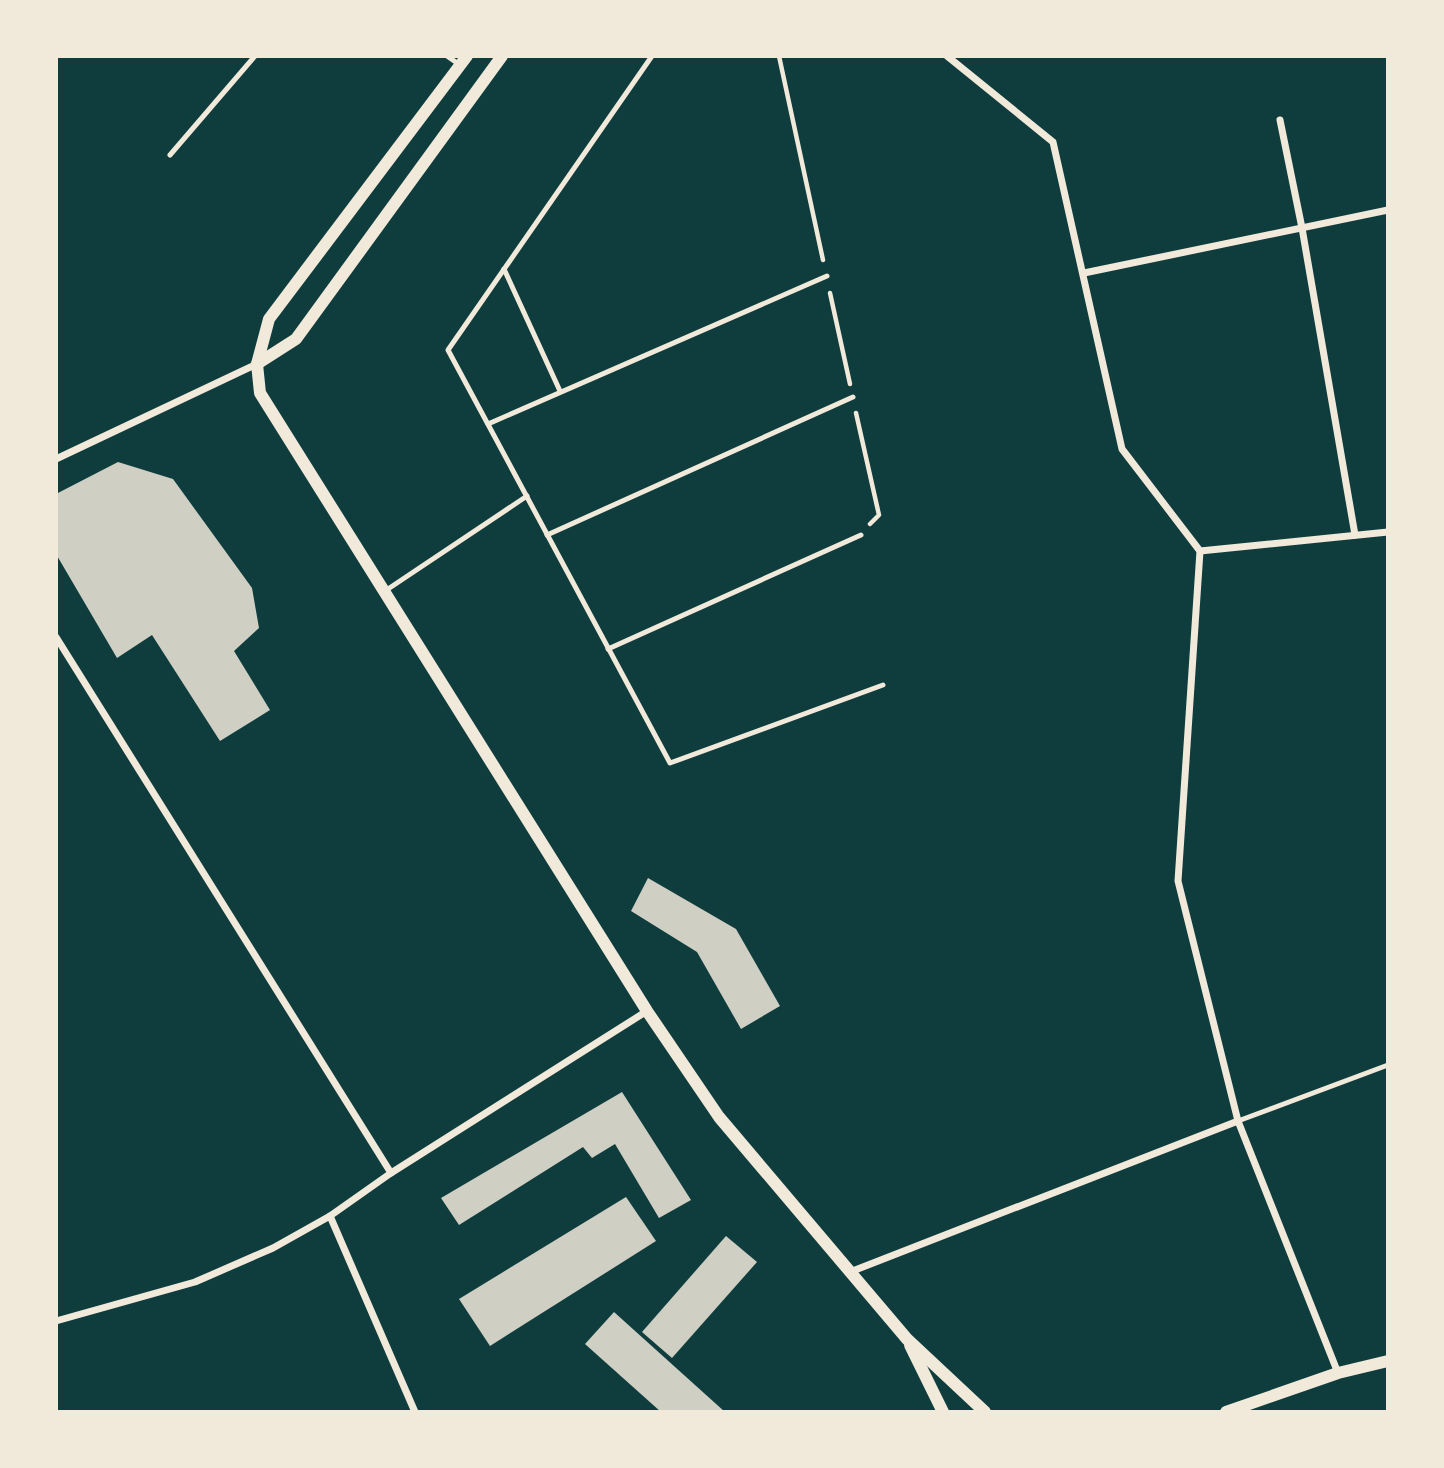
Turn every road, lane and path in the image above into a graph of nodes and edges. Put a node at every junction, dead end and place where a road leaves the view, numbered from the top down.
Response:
1 (255, 56) edge
2 (447, 56) edge
3 (502, 56) edge
4 (652, 56) edge
5 (779, 56) edge
6 (947, 56) edge
7 (463, 61) edge
8 (1280, 120) dead end
9 (170, 155) dead end
10 (1388, 210) edge
11 (1302, 228) junction
12 (504, 269) junction
13 (1084, 273) junction
14 (827, 276) junction
15 (257, 364) junction
16 (560, 391) junction
17 (853, 397) junction
18 (488, 424) junction
19 (56, 459) edge
20 (527, 496) junction
21 (1388, 532) edge
22 (547, 535) junction
23 (861, 535) joint
24 (1354, 536) junction
25 (1200, 551) junction
26 (385, 591) junction
27 (56, 637) edge
28 (608, 649) junction
29 (883, 685) dead end
30 (647, 1011) junction
31 (1388, 1065) edge
32 (1238, 1121) junction
33 (391, 1173) junction
34 (330, 1216) junction
35 (850, 1272) junction
36 (56, 1321) edge
37 (907, 1339) junction
38 (1388, 1361) edge
39 (1338, 1373) junction
40 (415, 1412) edge
41 (943, 1412) edge
42 (985, 1412) edge
43 (1226, 1412) edge

1 - 9 lane
2 - 7 lane
3 - 15 street
4 - 12 lane
5 - 14 path
6 - 13 street
7 - 15 street
8 - 11 street
10 - 11 street
11 - 13 street
11 - 24 street
12 - 16 lane
12 - 18 lane
13 - 25 street
14 - 16 lane
14 - 17 path
15 - 19 street
15 - 26 street
16 - 18 lane
17 - 22 lane
17 - 23 path
18 - 20 lane
20 - 22 lane
20 - 26 lane
21 - 24 street
22 - 28 lane
23 - 28 lane
24 - 25 street
25 - 32 street
26 - 30 street
27 - 33 street
28 - 29 lane
30 - 33 street
30 - 35 street
31 - 32 lane
32 - 35 street
32 - 39 street
33 - 34 street
34 - 36 street
34 - 40 street
35 - 37 street
37 - 41 street
37 - 42 street
38 - 39 street
39 - 43 street

